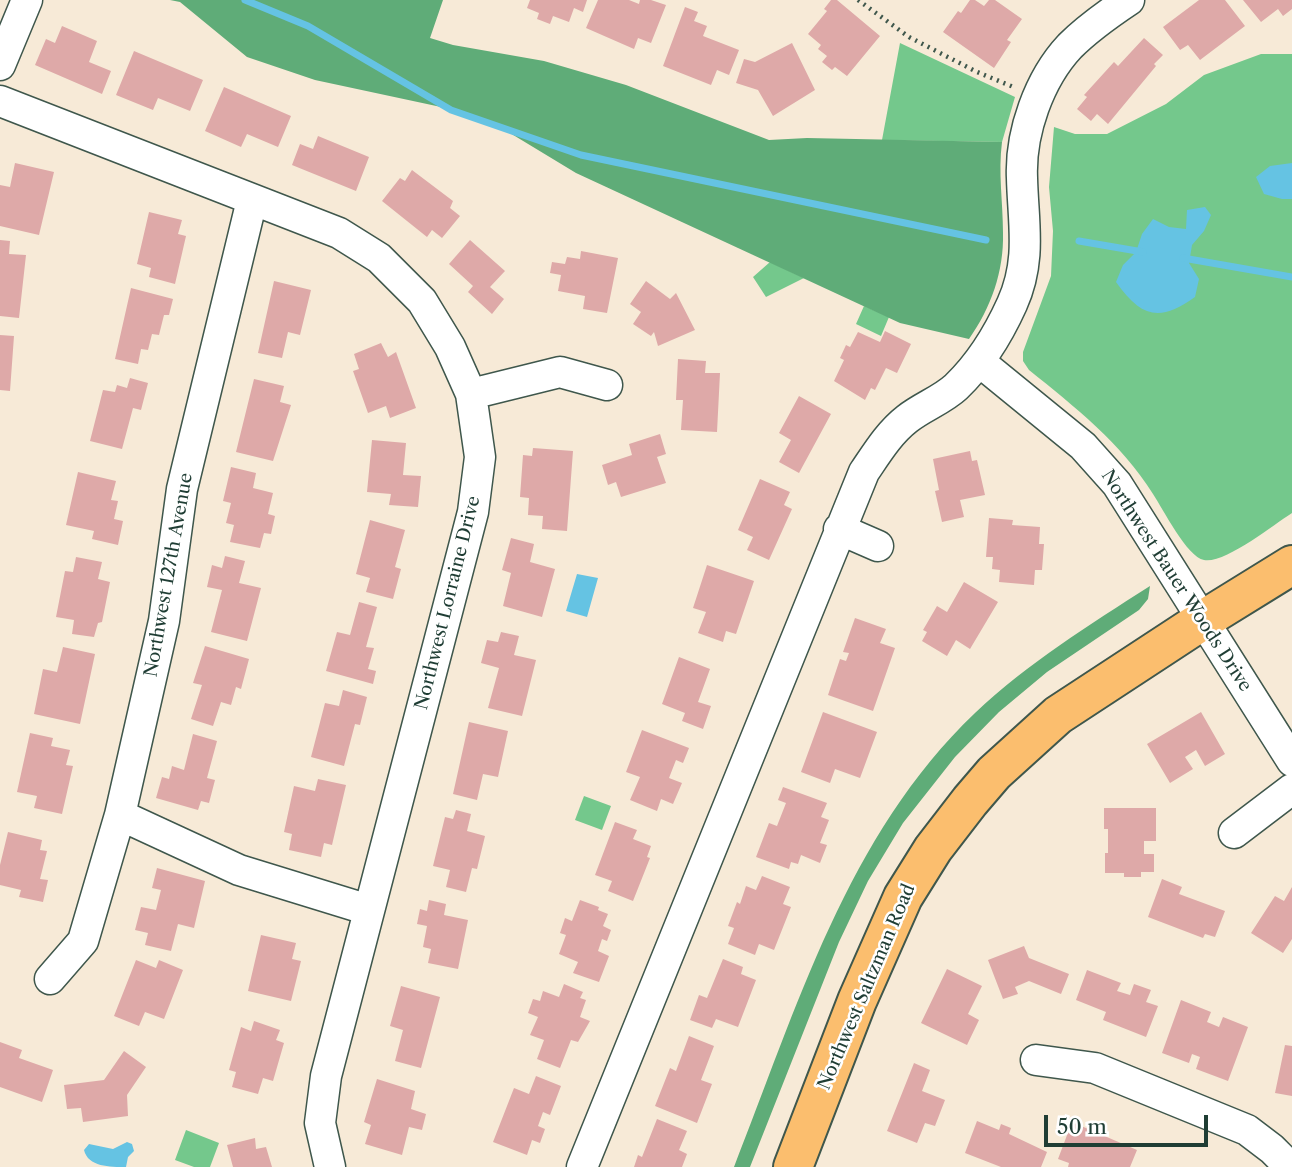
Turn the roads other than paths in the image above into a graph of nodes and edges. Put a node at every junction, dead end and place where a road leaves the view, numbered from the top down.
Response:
1 (27, 0) edge
2 (1129, 0) edge
3 (0, 65) edge
4 (0, 101) edge
5 (252, 200) junction
6 (980, 362) junction
7 (607, 385) dead end
8 (471, 394) junction
9 (839, 528) junction
10 (878, 546) dead end
11 (1292, 565) edge
12 (1203, 620) junction
13 (1292, 761) edge
14 (1292, 789) edge
15 (120, 815) junction
16 (1234, 833) dead end
17 (369, 910) junction
18 (50, 979) dead end
19 (1036, 1060) dead end
20 (330, 1167) edge
21 (582, 1167) edge
22 (793, 1167) edge
23 (1290, 1167) edge

1 - 3 street
2 - 6 street
4 - 5 street, Northwest Lorraine Drive
5 - 8 street, Northwest Lorraine Drive
5 - 15 street, Northwest 127th Avenue
6 - 9 street
6 - 12 street, Northwest Bauer Woods Drive
7 - 8 street
8 - 17 street, Northwest Lorraine Drive
9 - 10 street
9 - 21 street
11 - 12 main road, Northwest Saltzman Road
12 - 13 street, Northwest Bauer Woods Drive
12 - 22 main road, Northwest Saltzman Road
14 - 16 street
15 - 17 street
15 - 18 street, Northwest 127th Avenue
17 - 20 street, Northwest Lorraine Drive
19 - 23 street

